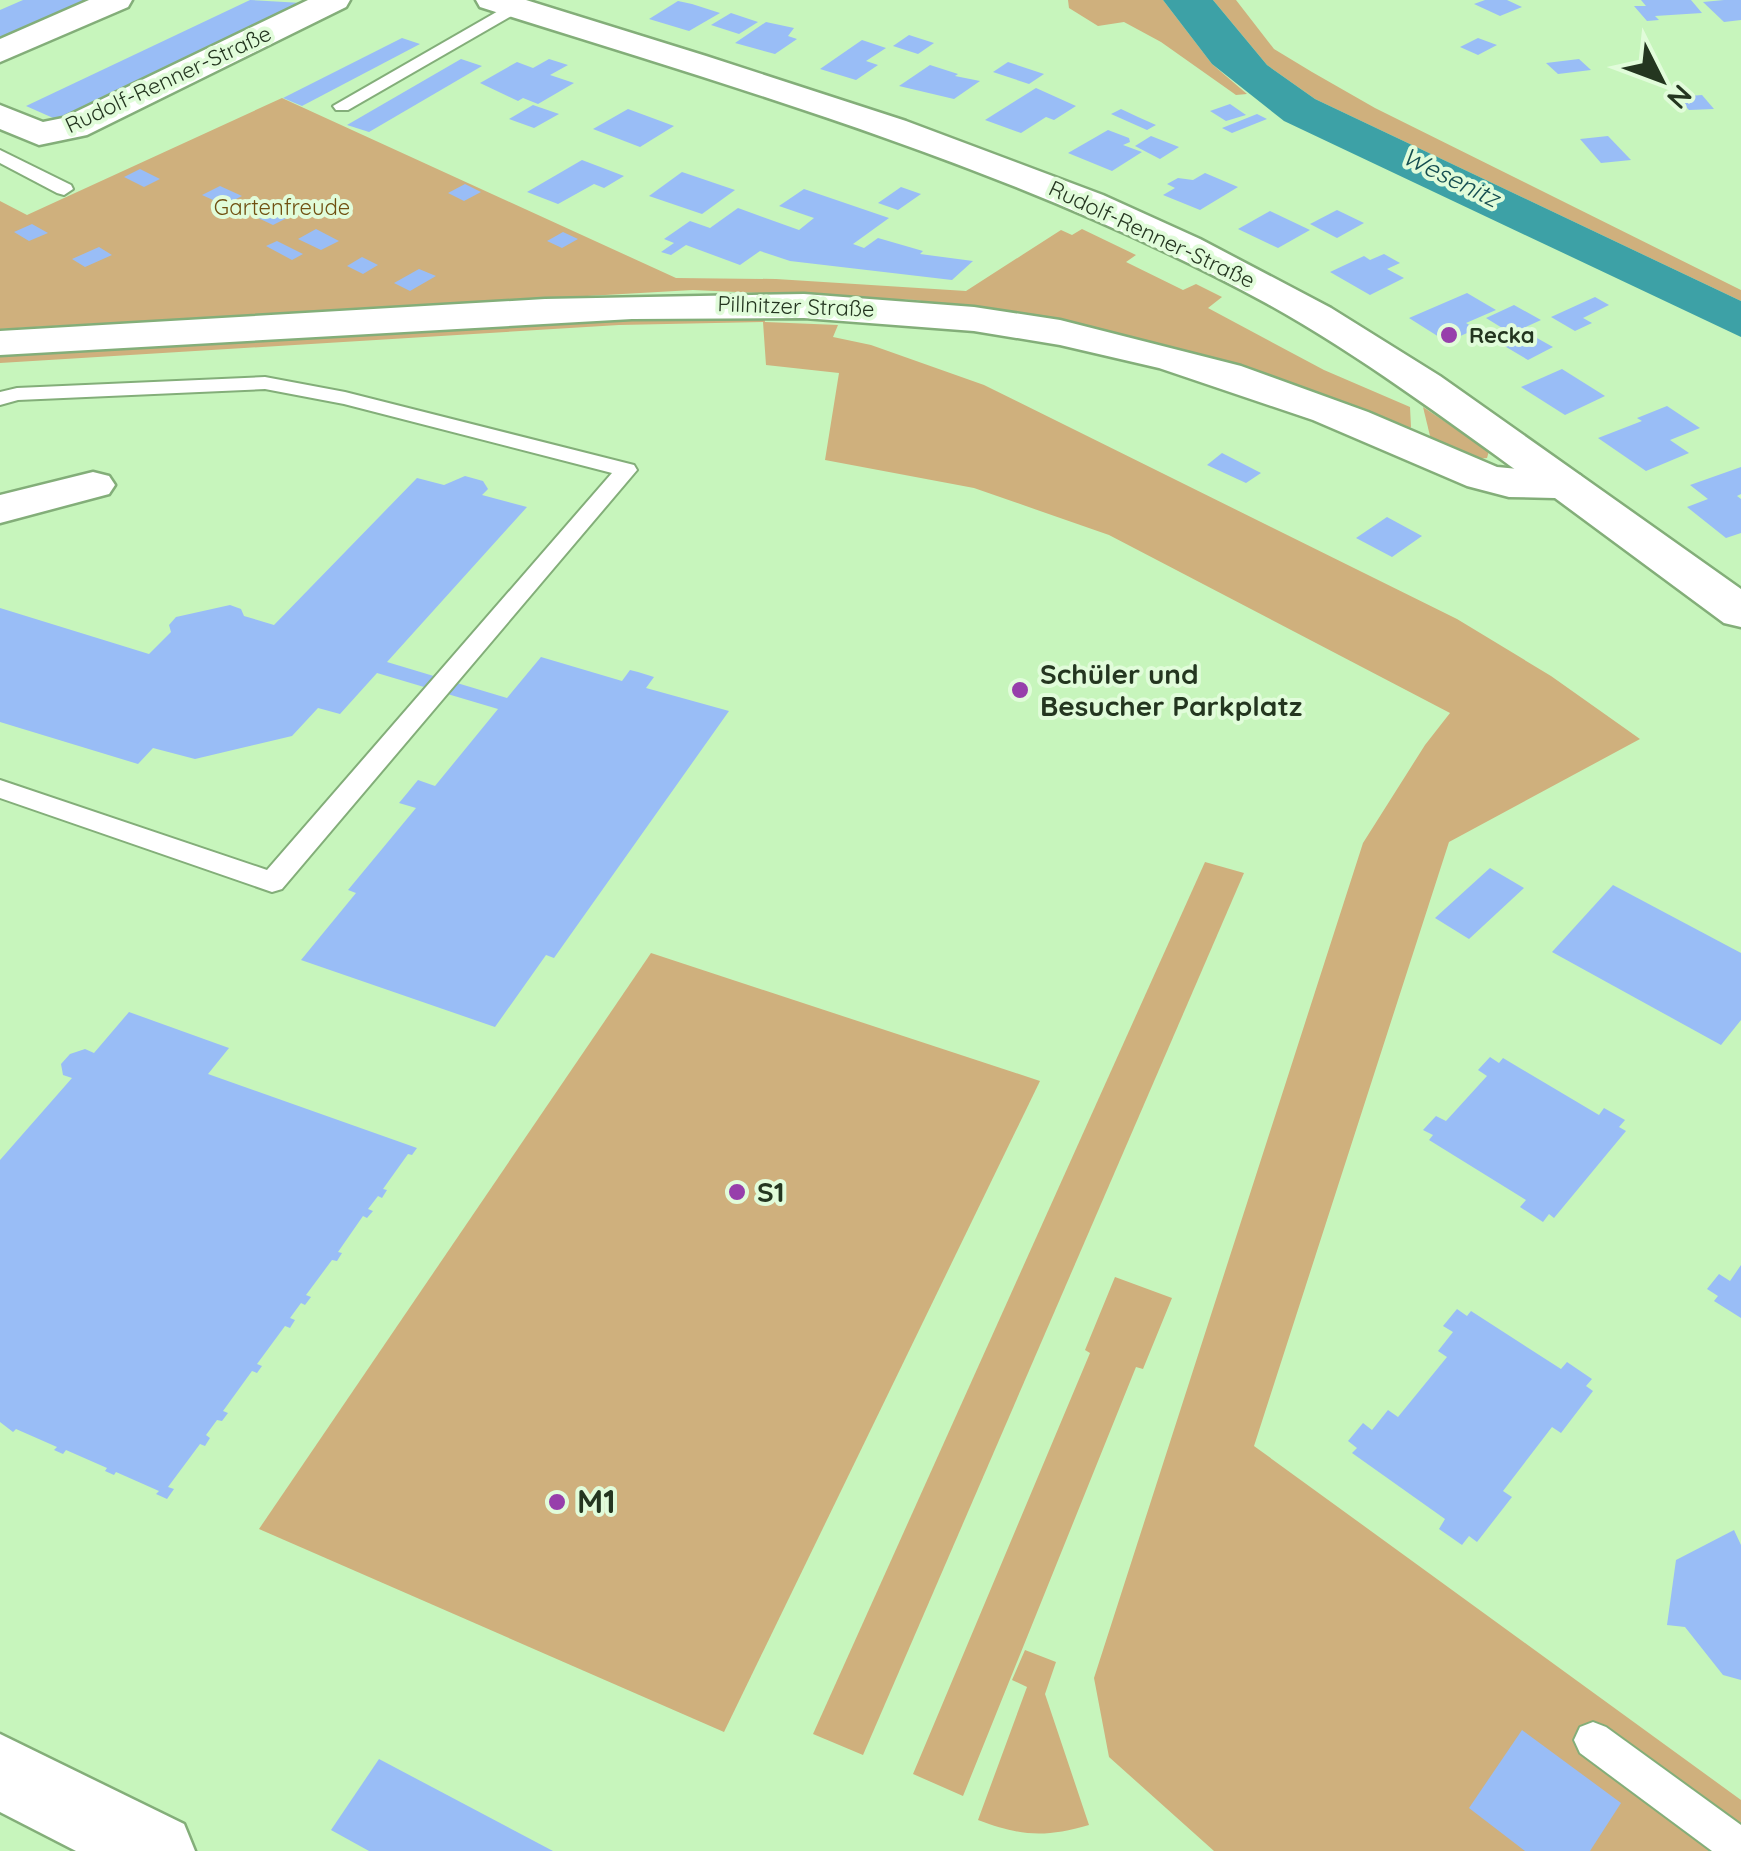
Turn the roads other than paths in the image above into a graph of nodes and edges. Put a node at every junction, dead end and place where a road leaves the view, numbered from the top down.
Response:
1 (116, 0) edge
2 (334, 0) edge
3 (503, 3) edge
4 (0, 52) edge
5 (342, 106) dead end
6 (0, 116) edge
7 (38, 134) junction
8 (0, 154) edge
9 (64, 189) dead end
10 (0, 343) edge
11 (0, 399) edge
12 (1564, 484) junction
13 (93, 486) dead end
14 (0, 509) edge
15 (1741, 612) edge
16 (0, 789) edge
17 (1592, 1740) dead end
18 (0, 1772) edge
19 (1741, 1849) edge
20 (157, 1851) edge

1 - 4 street
2 - 7 street, Rudolf-Renner-Straße
3 - 5 lane
3 - 12 street, Rudolf-Renner-Straße
6 - 7 street, Rudolf-Renner-Straße
7 - 8 lane
8 - 9 lane
10 - 12 street, Pillnitzer Straße
11 - 16 lane
12 - 15 street, Rudolf-Renner-Straße
13 - 14 street
17 - 19 lane
18 - 20 street

